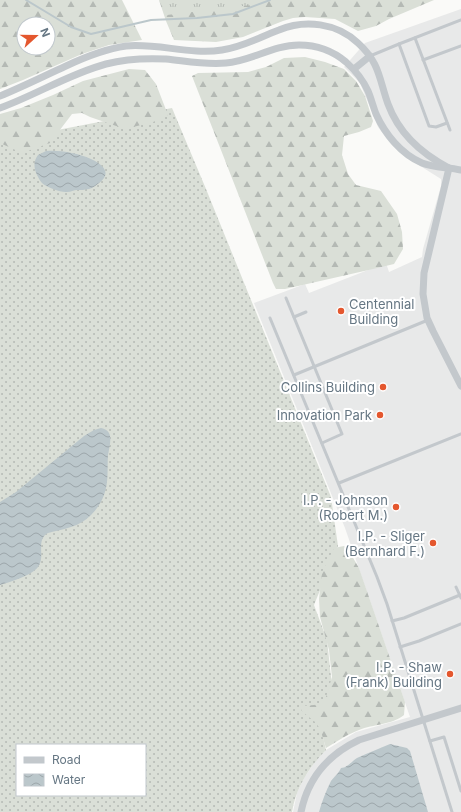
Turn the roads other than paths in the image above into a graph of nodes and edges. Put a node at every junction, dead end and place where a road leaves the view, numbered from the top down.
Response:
1 (461, 20) edge
2 (415, 38) junction
3 (399, 44) junction
4 (461, 46) edge
5 (370, 56) junction
6 (423, 60) junction
7 (354, 69) junction
8 (0, 96) edge
9 (0, 108) edge
10 (447, 123) junction
11 (450, 130) dead end
12 (450, 168) junction
13 (461, 170) edge
14 (286, 298) dead end
15 (306, 312) dead end
16 (294, 317) junction
17 (270, 318) dead end
18 (428, 320) junction
19 (314, 366) junction
20 (294, 374) junction
21 (461, 386) edge
22 (461, 434) edge
23 (322, 442) junction
24 (338, 483) junction
25 (456, 587) dead end
26 (460, 596) edge
27 (392, 621) junction
28 (461, 624) edge
29 (400, 647) junction
30 (461, 708) edge
31 (424, 720) junction
32 (430, 741) junction
33 (461, 791) edge
34 (301, 812) edge
35 (452, 812) edge

1 - 2 lane
2 - 3 lane
2 - 6 lane
3 - 5 lane
3 - 10 lane
4 - 6 lane
5 - 7 street
5 - 8 street
5 - 12 street
6 - 10 lane
7 - 9 street
7 - 12 street
10 - 11 lane
12 - 13 street
12 - 18 street
14 - 16 lane
15 - 16 lane
16 - 19 lane
17 - 20 lane
18 - 19 lane
18 - 21 street
19 - 20 lane
19 - 23 lane
20 - 23 lane
22 - 24 lane
23 - 24 lane
24 - 27 lane
25 - 26 lane
26 - 27 lane
27 - 29 lane
28 - 29 lane
29 - 31 lane
30 - 31 street
31 - 32 lane
31 - 34 street
32 - 33 lane
32 - 35 lane

